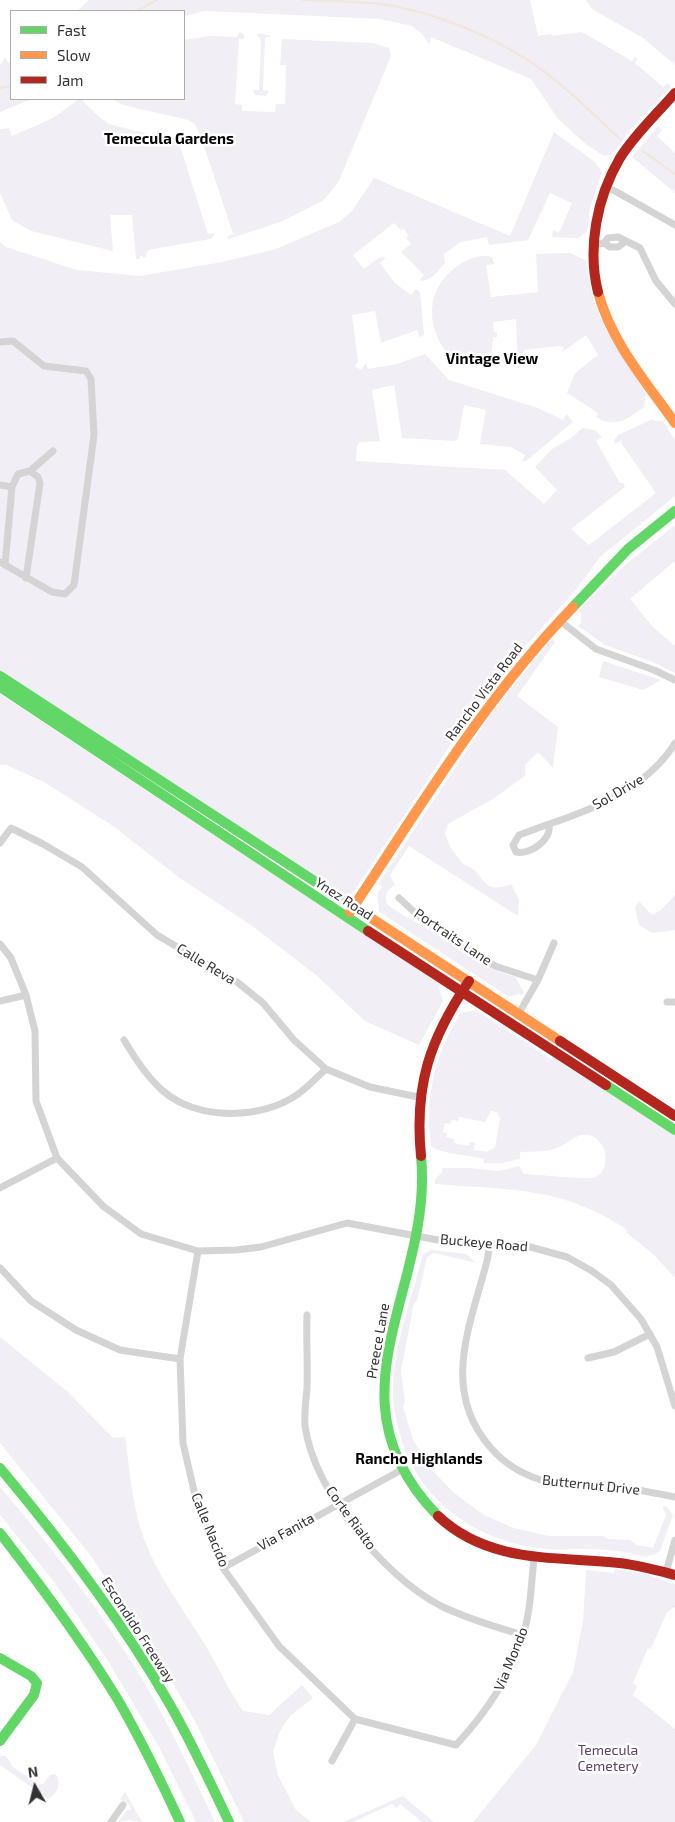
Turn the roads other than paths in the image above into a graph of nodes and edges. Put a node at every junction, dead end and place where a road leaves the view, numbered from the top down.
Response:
1 (675, 93) edge
2 (605, 188) junction
3 (675, 225) edge
4 (593, 245) junction
5 (675, 304) edge
6 (0, 342) edge
7 (675, 423) edge
8 (53, 451) dead end
9 (30, 471) junction
10 (0, 485) edge
11 (12, 486) junction
12 (675, 511) edge
13 (2, 563) edge
14 (26, 578) junction
15 (559, 620) junction
16 (0, 676) edge
17 (675, 680) edge
18 (0, 687) edge
19 (675, 743) edge
20 (549, 824) junction
21 (0, 843) edge
22 (399, 898) dead end
23 (353, 908) junction
24 (347, 917) junction
25 (554, 943) dead end
26 (0, 944) edge
27 (538, 980) junction
28 (469, 981) junction
29 (461, 992) junction
30 (26, 995) junction
31 (0, 1001) edge
32 (518, 1013) junction
33 (124, 1040) dead end
34 (326, 1069) junction
35 (418, 1098) junction
36 (675, 1116) edge
37 (675, 1130) edge
38 (57, 1158) junction
39 (0, 1188) edge
40 (418, 1236) junction
41 (489, 1245) junction
42 (198, 1251) junction
43 (0, 1268) edge
44 (306, 1315) dead end
45 (650, 1334) junction
46 (588, 1358) dead end
47 (180, 1359) junction
48 (675, 1406) edge
49 (0, 1468) edge
50 (403, 1469) junction
51 (675, 1497) edge
52 (337, 1504) junction
53 (0, 1533) edge
54 (675, 1540) edge
55 (534, 1559) junction
56 (223, 1568) junction
57 (670, 1574) edge
58 (523, 1635) junction
59 (0, 1658) edge
60 (355, 1719) junction
61 (0, 1741) edge
62 (456, 1745) joint
63 (332, 1761) dead end
64 (123, 1805) dead end
65 (110, 1822) edge
66 (180, 1822) edge
67 (229, 1822) edge

1 - 2 main road
2 - 3 street
2 - 4 main road
4 - 5 street
4 - 7 main road
6 - 14 street
8 - 9 street
9 - 11 street
9 - 14 street
10 - 11 street
11 - 13 street
12 - 15 main road, Rancho Vista Road
13 - 14 street
15 - 17 street
15 - 23 main road, Rancho Vista Road
16 - 23 main road, Ynez Road
18 - 24 main road, Ynez Road
19 - 20 street, Sol Drive
20 - 20 street, Sol Drive
21 - 34 street, Calle Reva
22 - 27 street, Portraits Lane
23 - 24 main road, Rancho Vista Road
23 - 28 main road, Ynez Road
24 - 29 main road, Ynez Road
25 - 27 street
26 - 30 street
27 - 32 street
28 - 29 main road, Preece Lane
28 - 32 main road, Ynez Road
29 - 35 main road, Preece Lane
29 - 37 main road, Ynez Road
30 - 31 street
30 - 38 street
32 - 36 main road, Ynez Road
33 - 34 street
34 - 35 street, Calle Reva
35 - 40 main road, Preece Lane
38 - 39 street
38 - 42 street, Buckeye Road
40 - 41 street, Buckeye Road
40 - 42 street, Buckeye Road
40 - 50 main road, Preece Lane
41 - 45 street, Buckeye Road
41 - 51 street, Butternut Drive
42 - 47 street, Calle Nacido
43 - 47 street
44 - 52 street, Corte Rialto
45 - 46 street
45 - 48 street, Buckeye Road
47 - 56 street, Calle Nacido
49 - 67 main road, Escondido Freeway
50 - 52 street, Via Fanita
50 - 55 main road, Preece Lane
52 - 56 street, Via Fanita
52 - 58 street, Corte Rialto
53 - 66 main road
54 - 57 street
55 - 57 main road, Preece Lane
55 - 58 street, Via Mondo
56 - 60 street, Calle Nacido
58 - 62 street, Via Mondo
59 - 61 main road
60 - 62 street, Calle Nacido
60 - 63 street
64 - 65 street

